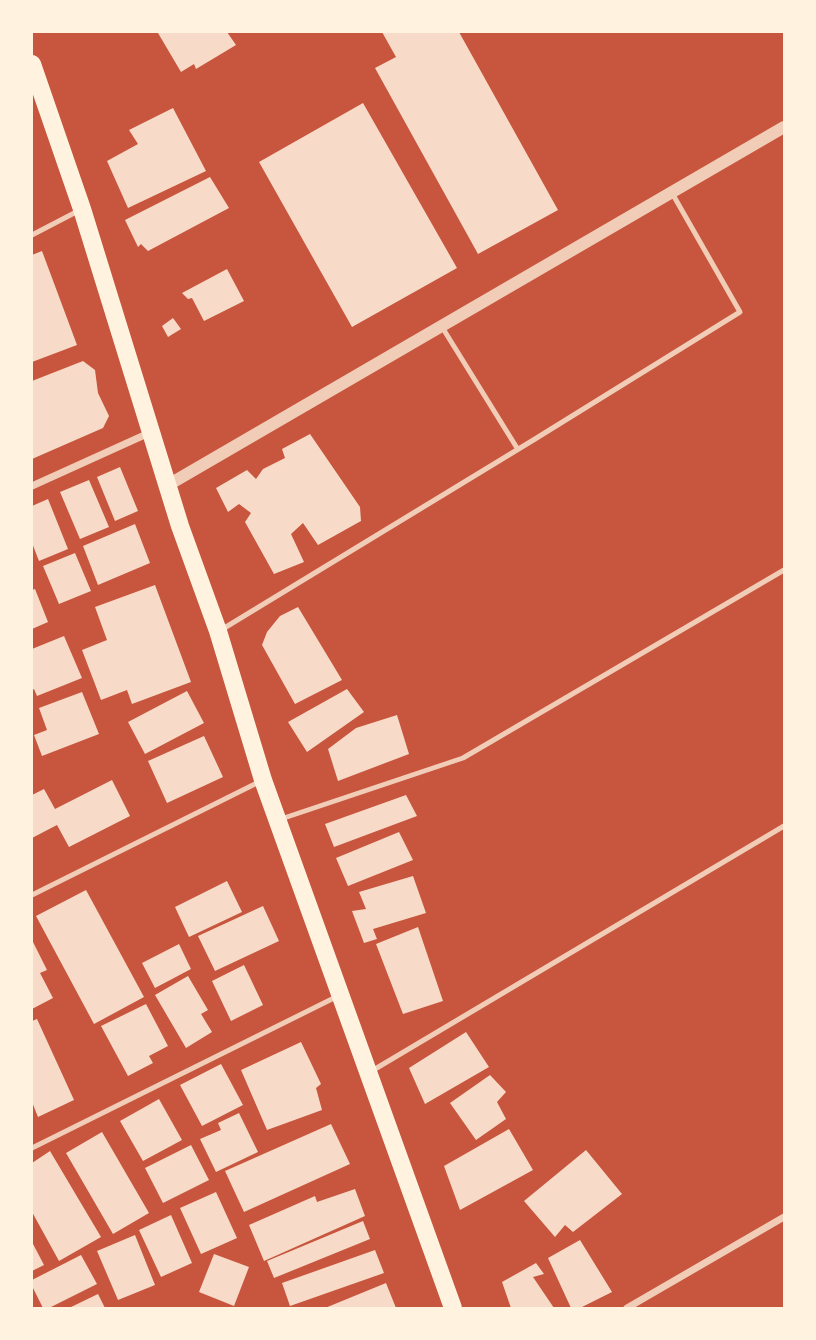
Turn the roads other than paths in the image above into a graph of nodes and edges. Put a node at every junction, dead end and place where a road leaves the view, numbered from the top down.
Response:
1 (32, 64) edge
2 (785, 127) edge
3 (671, 192) junction
4 (82, 209) junction
5 (32, 235) edge
6 (442, 327) junction
7 (151, 432) junction
8 (517, 449) junction
9 (168, 485) junction
10 (32, 486) edge
11 (785, 570) edge
12 (218, 631) junction
13 (263, 780) junction
14 (278, 820) junction
15 (785, 826) edge
16 (32, 895) edge
17 (339, 995) junction
18 (368, 1073) junction
19 (32, 1148) edge
20 (785, 1217) edge
21 (453, 1308) edge
22 (627, 1308) edge

1 - 4 main road
2 - 3 street
3 - 6 street
3 - 8 lane
4 - 5 lane
4 - 7 main road
6 - 8 lane
6 - 9 street
7 - 9 main road
7 - 10 street
8 - 12 lane
9 - 12 main road
11 - 14 lane
12 - 13 main road
13 - 14 main road
13 - 16 lane
14 - 17 main road
15 - 18 lane
17 - 18 main road
17 - 19 lane
18 - 21 main road
20 - 22 street

